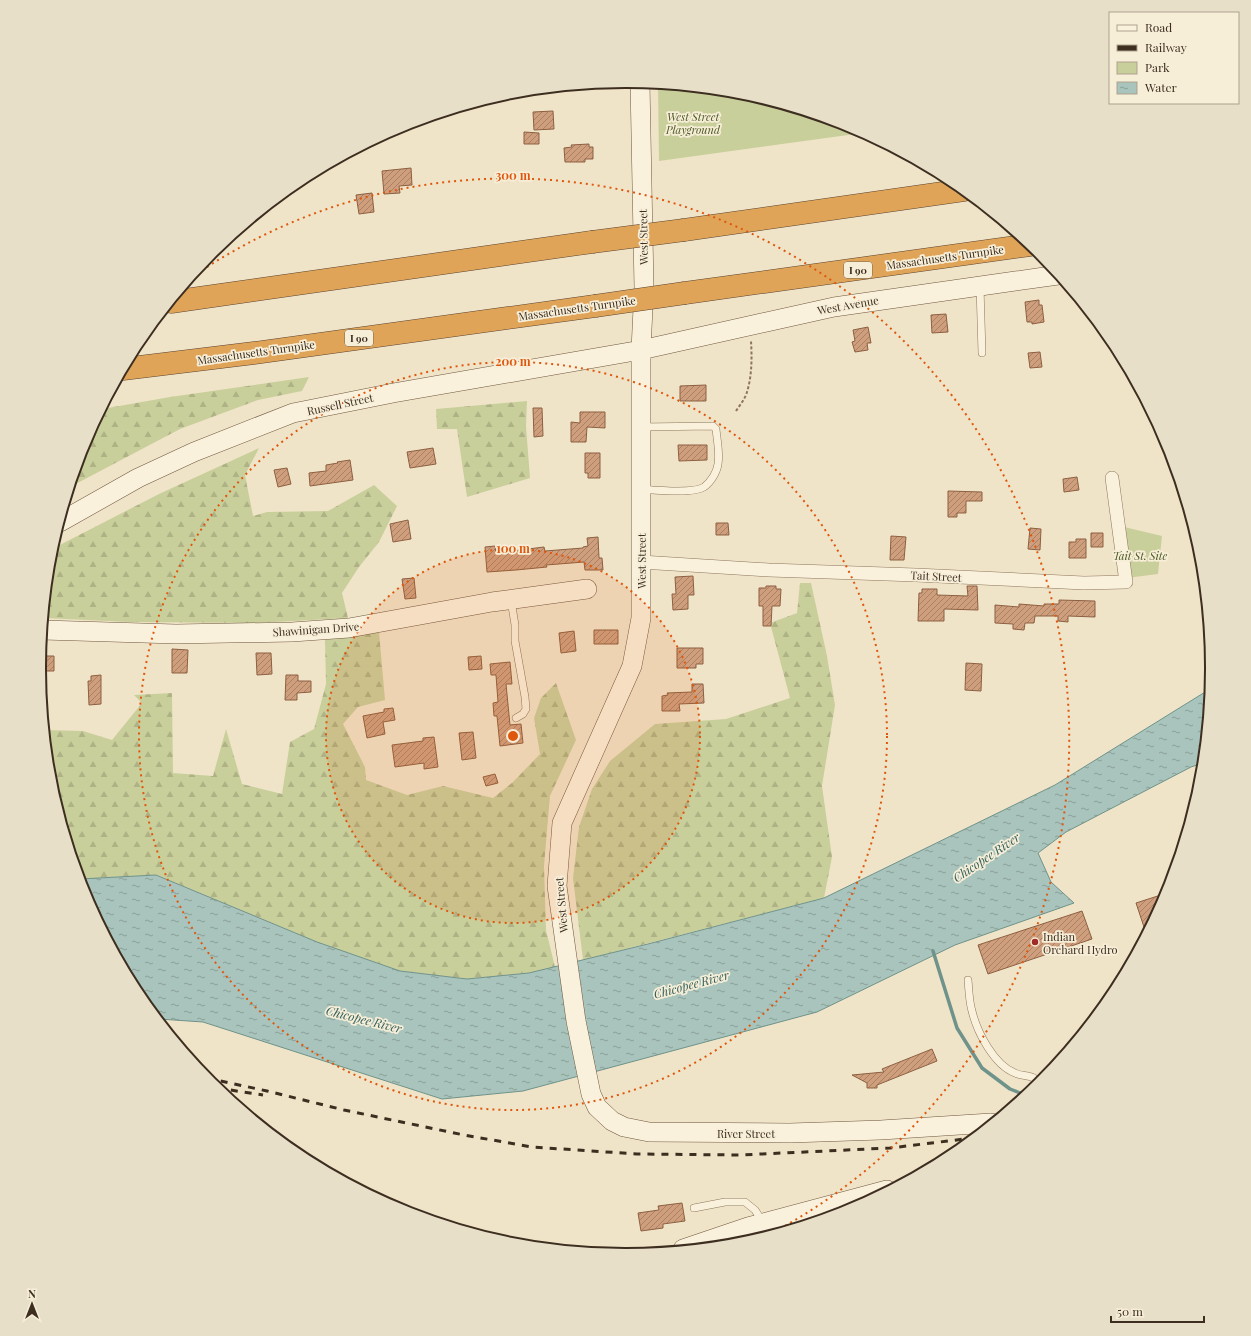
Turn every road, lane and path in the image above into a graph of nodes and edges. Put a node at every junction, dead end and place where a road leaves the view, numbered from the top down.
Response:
1 (640, 89) edge
2 (955, 191) edge
3 (1023, 246) edge
4 (1052, 276) edge
5 (980, 287) junction
6 (178, 301) edge
7 (750, 326) junction
8 (641, 350) junction
9 (982, 353) dead end
10 (130, 368) edge
11 (736, 411) dead end
12 (641, 427) junction
13 (1112, 478) dead end
14 (641, 489) junction
15 (66, 519) edge
16 (641, 562) junction
17 (587, 589) dead end
18 (511, 600) junction
19 (47, 630) edge
20 (516, 718) dead end
21 (968, 980) dead end
22 (576, 1021) joint
23 (1034, 1079) edge
24 (984, 1123) edge
25 (861, 1197) edge
26 (694, 1208) dead end
27 (763, 1223) junction
28 (702, 1243) edge

1 - 8 main road, West Street
2 - 6 highway, bridge
3 - 10 highway, Massachusetts Turnpike / I 90, bridge
4 - 5 main road, West Avenue
5 - 7 main road, West Avenue
5 - 9 lane
7 - 8 main road, West Avenue
7 - 11 path
8 - 12 main road, West Street
8 - 15 main road, Russell Street
12 - 14 main road, West Street
12 - 14 lane
13 - 16 street, Tait Street
14 - 16 main road, West Street
16 - 22 main road, West Street
17 - 18 main road, Shawinigan Drive
18 - 19 main road, Shawinigan Drive
18 - 20 lane
21 - 23 lane
22 - 24 main road, River Street
25 - 27 main road
26 - 27 lane
27 - 28 main road

